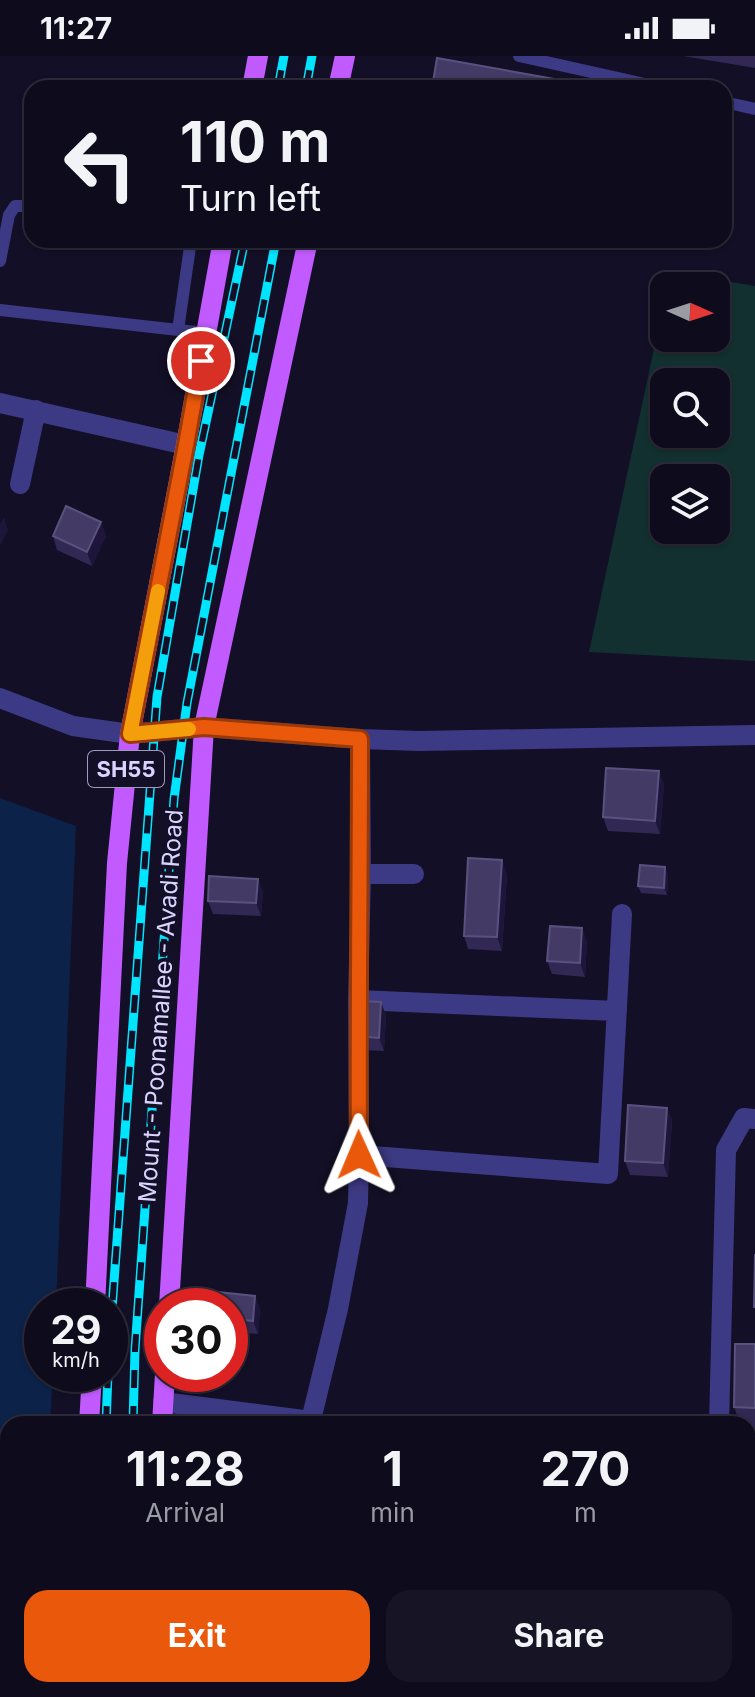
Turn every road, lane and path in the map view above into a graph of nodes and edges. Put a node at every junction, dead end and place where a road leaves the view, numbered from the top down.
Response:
1 (258, 56) edge
2 (345, 56) edge
3 (519, 56) edge
4 (254, 80) edge
5 (340, 80) edge
6 (627, 80) edge
7 (732, 104) edge
8 (755, 109) edge
9 (24, 206) edge
10 (190, 248) edge
11 (221, 248) edge
12 (306, 248) edge
13 (0, 261) edge
14 (0, 310) edge
15 (178, 330) junction
16 (205, 333) junction
17 (0, 403) edge
18 (36, 410) junction
19 (186, 445) junction
20 (20, 484) dead end
21 (0, 698) edge
22 (204, 727) junction
23 (130, 734) junction
24 (755, 735) edge
25 (360, 739) junction
26 (361, 874) junction
27 (414, 874) dead end
28 (622, 914) dead end
29 (358, 1000) junction
30 (617, 1011) junction
31 (755, 1119) edge
32 (359, 1155) junction
33 (96, 1288) edge
34 (170, 1288) edge
35 (91, 1392) edge
36 (164, 1392) edge
37 (163, 1402) junction
38 (89, 1416) edge
39 (162, 1416) edge
40 (261, 1416) edge
41 (312, 1416) edge
42 (719, 1416) edge

1 - 4 main road
2 - 5 main road
3 - 6 lane
7 - 8 lane
9 - 13 lane
10 - 15 lane
11 - 16 main road, Mount - Poonamallee - Avadi Road / SH55
12 - 22 main road, Mount - Poonamallee - Avadi Road
14 - 15 lane
15 - 16 lane
16 - 19 main road, Mount - Poonamallee - Avadi Road / SH55
17 - 18 street
18 - 19 street
18 - 20 street
19 - 23 main road, Mount - Poonamallee - Avadi Road / SH55
21 - 23 street
22 - 23 street
22 - 25 street
22 - 34 main road, Mount - Poonamallee - Avadi Road
23 - 33 main road, Mount - Poonamallee - Avadi Road / SH55
24 - 25 street
25 - 26 street
26 - 27 street
26 - 29 street
28 - 30 street
29 - 30 street
29 - 32 street
30 - 32 street
31 - 42 street
32 - 41 street
35 - 38 main road
36 - 37 main road
37 - 39 main road
37 - 40 street

